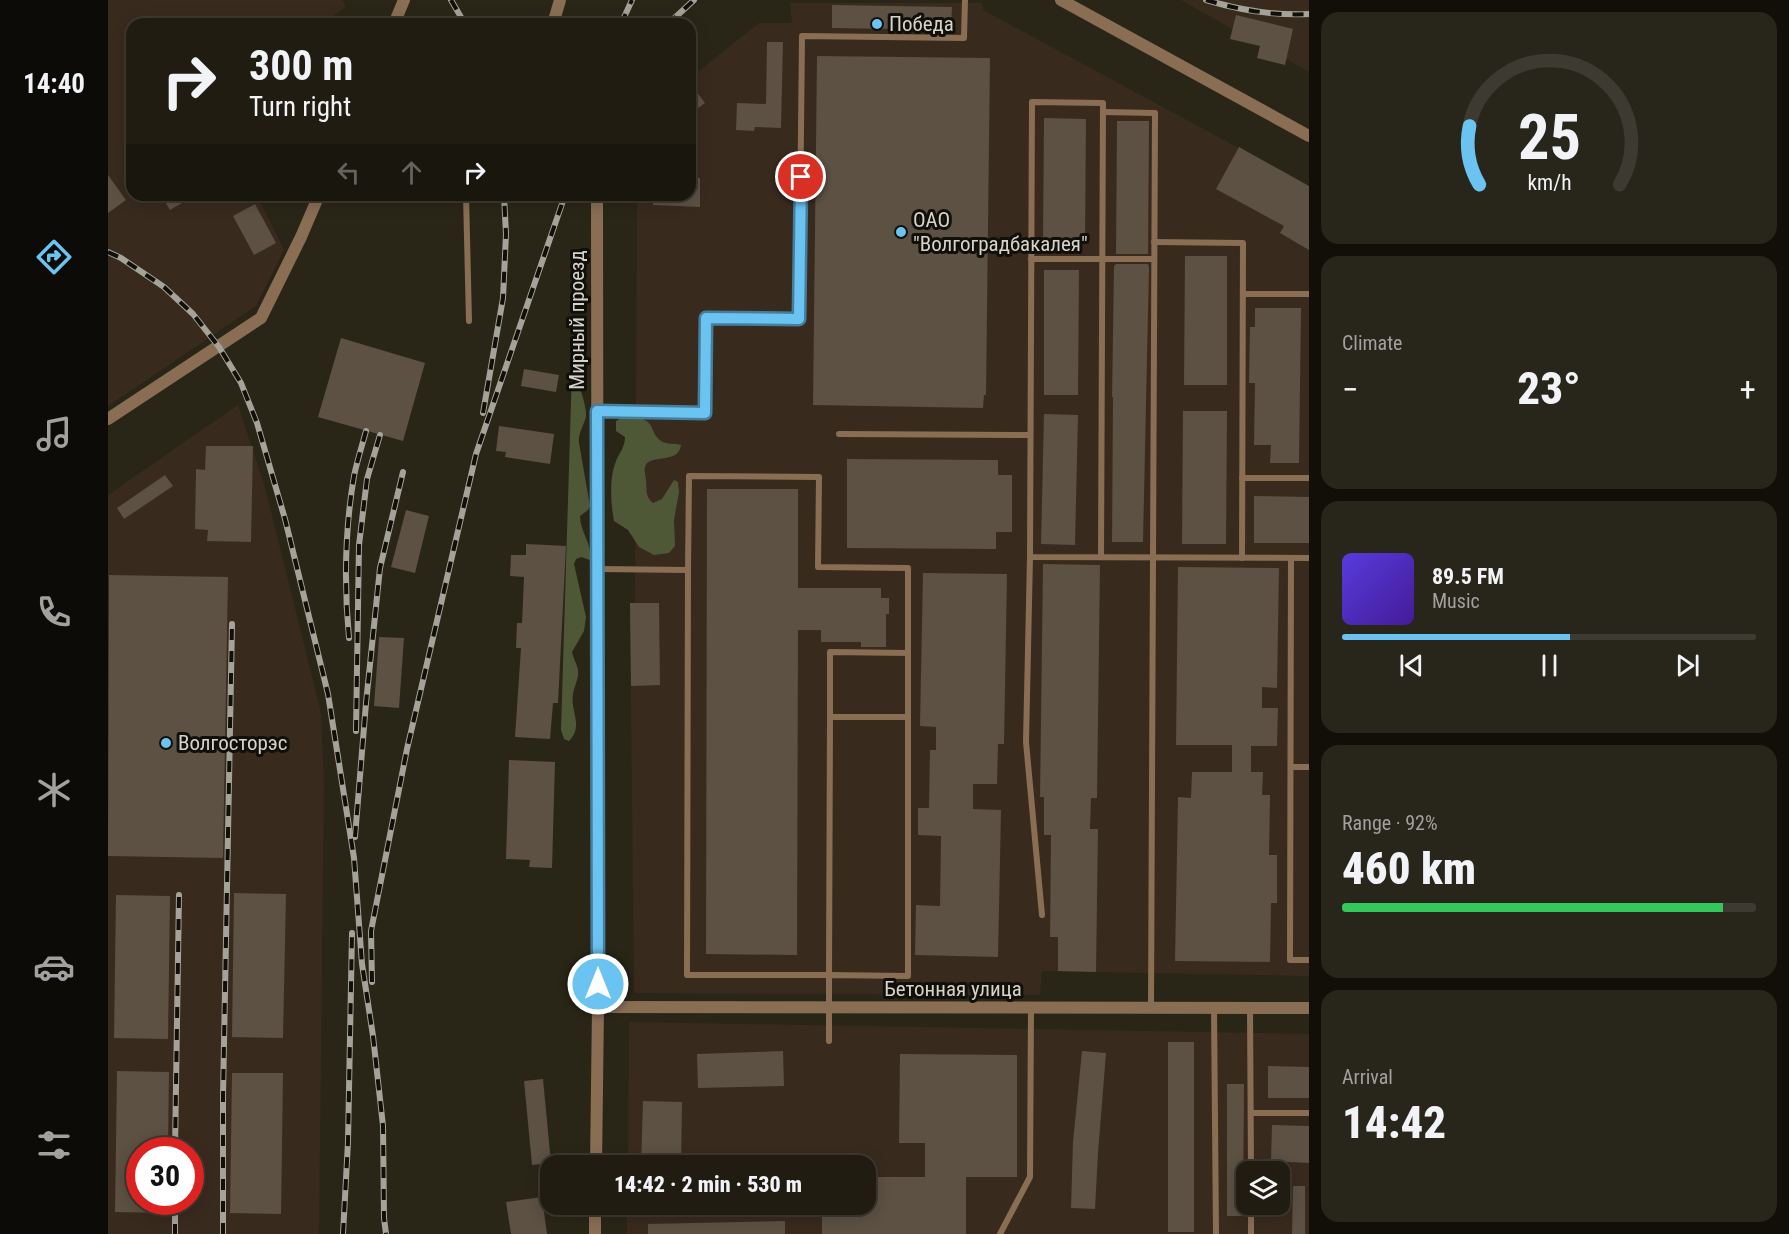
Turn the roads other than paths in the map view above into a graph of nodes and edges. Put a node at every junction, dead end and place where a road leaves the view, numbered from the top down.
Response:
1 (404, 0) edge
2 (560, 0) edge
3 (965, 0) edge
4 (1061, 0) edge
5 (396, 18) edge
6 (555, 18) edge
7 (1103, 112) junction
8 (1309, 136) edge
9 (316, 201) edge
10 (466, 201) edge
11 (597, 201) edge
12 (1154, 242) junction
13 (1031, 258) junction
14 (1103, 259) junction
15 (1154, 259) junction
16 (1243, 294) junction
17 (1309, 294) edge
18 (469, 321) dead end
19 (597, 411) junction
20 (108, 419) edge
21 (839, 434) dead end
22 (1030, 435) junction
23 (1242, 478) junction
24 (1309, 478) edge
25 (1030, 556) junction
26 (1101, 557) junction
27 (1153, 557) junction
28 (1242, 558) junction
29 (1291, 558) junction
30 (1309, 558) edge
31 (598, 569) junction
32 (688, 570) junction
33 (908, 653) junction
34 (830, 717) junction
35 (908, 717) junction
36 (1291, 767) junction
37 (1309, 767) edge
38 (1042, 915) dead end
39 (1309, 960) edge
40 (829, 975) junction
41 (598, 1007) junction
42 (829, 1008) junction
43 (1031, 1008) junction
44 (1151, 1008) junction
45 (1215, 1008) junction
46 (1250, 1008) junction
47 (1309, 1008) edge
48 (829, 1041) dead end
49 (1251, 1113) junction
50 (1309, 1113) edge
51 (596, 1155) edge
52 (1251, 1161) edge
53 (595, 1215) edge
54 (1251, 1215) edge
55 (595, 1234) edge
56 (1000, 1234) edge
57 (1216, 1234) edge
58 (1251, 1234) edge

1 - 5 street
2 - 6 street
3 - 19 lane
4 - 8 street
7 - 12 lane
7 - 13 lane
7 - 14 lane
9 - 20 street
10 - 18 lane
11 - 19 street, Мирный проезд
12 - 15 lane
12 - 16 lane
13 - 14 lane
13 - 22 lane
14 - 15 lane
14 - 26 lane
15 - 27 lane
16 - 17 lane
16 - 23 lane
19 - 31 street, Мирный проезд
21 - 22 lane
22 - 25 lane
23 - 24 lane
23 - 28 lane
25 - 26 lane
25 - 38 lane
26 - 27 lane
27 - 28 lane
27 - 44 lane
28 - 29 lane
29 - 30 lane
29 - 36 lane
31 - 32 lane
31 - 41 street, Мирный проезд
32 - 33 lane
32 - 40 lane
33 - 34 lane
33 - 35 lane
34 - 35 lane
34 - 40 lane
35 - 40 lane
36 - 37 lane
36 - 39 lane
40 - 42 lane
41 - 42 street, Бетонная улица
41 - 51 street, Мирный проезд
42 - 43 street, Бетонная улица
42 - 48 lane
43 - 44 street, Бетонная улица
43 - 56 lane
44 - 45 street, Бетонная улица
45 - 46 street, Бетонная улица
45 - 57 lane
46 - 47 street, Бетонная улица
46 - 49 lane
49 - 50 lane
49 - 52 lane
53 - 55 street
54 - 58 lane

